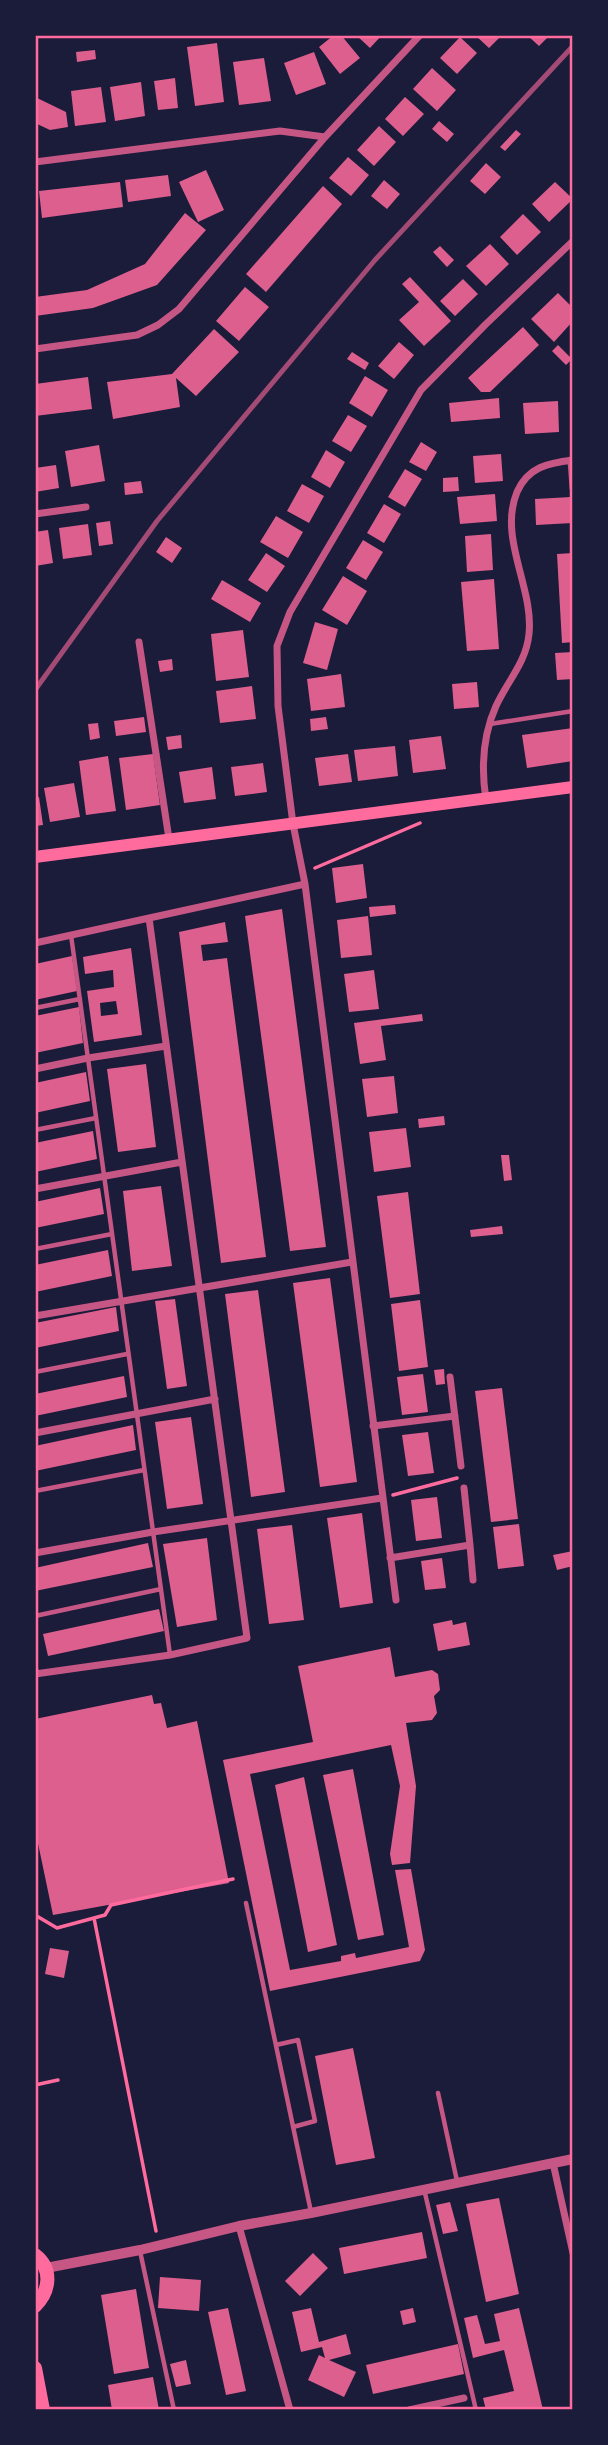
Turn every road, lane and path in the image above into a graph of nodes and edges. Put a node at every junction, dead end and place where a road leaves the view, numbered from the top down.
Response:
1 (420, 35) edge
2 (325, 137) junction
3 (35, 162) edge
4 (573, 241) edge
5 (569, 249) edge
6 (35, 349) edge
7 (572, 460) edge
8 (573, 488) edge
9 (86, 507) dead end
10 (35, 514) edge
11 (139, 642) dead end
12 (573, 711) edge
13 (490, 724) junction
14 (573, 787) edge
15 (486, 800) junction
16 (425, 821) dead end
17 (293, 824) junction
18 (169, 839) junction
19 (35, 857) edge
20 (303, 873) junction
21 (305, 884) junction
22 (149, 918) junction
23 (71, 935) junction
24 (35, 943) edge
25 (80, 999) junction
26 (35, 1008) edge
27 (166, 1046) junction
28 (88, 1058) junction
29 (35, 1069) edge
30 (96, 1118) junction
31 (35, 1130) edge
32 (182, 1162) junction
33 (104, 1175) junction
34 (35, 1189) edge
35 (112, 1234) junction
36 (35, 1249) edge
37 (352, 1262) junction
38 (200, 1289) junction
39 (122, 1302) junction
40 (35, 1316) edge
41 (127, 1354) junction
42 (35, 1373) edge
43 (450, 1377) dead end
44 (215, 1399) junction
45 (136, 1413) junction
46 (455, 1416) junction
47 (373, 1426) junction
48 (35, 1433) edge
49 (461, 1466) dead end
50 (144, 1470) junction
51 (463, 1476) dead end
52 (464, 1488) dead end
53 (35, 1491) edge
54 (382, 1498) junction
55 (231, 1520) junction
56 (153, 1532) junction
57 (470, 1545) junction
58 (35, 1553) edge
59 (390, 1558) junction
60 (473, 1580) dead end
61 (161, 1589) junction
62 (396, 1600) dead end
63 (35, 1616) edge
64 (170, 1655) junction
65 (35, 1664) edge
66 (36, 1674) edge
67 (233, 1879) dead end
68 (246, 1903) dead end
69 (35, 1915) edge
70 (94, 1917) junction
71 (276, 2046) junction
72 (58, 2080) dead end
73 (35, 2085) edge
74 (438, 2093) dead end
75 (293, 2127) junction
76 (573, 2159) edge
77 (553, 2163) junction
78 (457, 2182) junction
79 (424, 2189) junction
80 (311, 2213) junction
81 (239, 2226) junction
82 (159, 2245) junction
83 (140, 2250) junction
84 (573, 2253) edge
85 (35, 2255) edge
86 (46, 2268) junction
87 (35, 2306) edge
88 (35, 2368) edge
89 (464, 2398) dead end
90 (39, 2402) edge
91 (174, 2410) edge
92 (290, 2410) edge
93 (409, 2410) edge
94 (476, 2410) edge

1 - 2 street
2 - 3 street
2 - 6 street
4 - 5 street
5 - 17 street
7 - 8 street
7 - 13 street
9 - 10 street
11 - 18 street
12 - 13 lane
13 - 15 street
14 - 15 main road
15 - 17 main road
16 - 20 path
17 - 18 main road
17 - 20 street
18 - 19 main road
20 - 21 street
21 - 22 street
21 - 37 street
22 - 23 street
22 - 27 street
23 - 24 street
23 - 25 lane
25 - 26 lane
25 - 28 lane
27 - 28 street
27 - 32 street
28 - 29 street
28 - 30 lane
30 - 31 lane
30 - 33 lane
32 - 33 street
32 - 38 street
33 - 34 street
33 - 35 lane
35 - 36 lane
35 - 39 lane
37 - 38 street
37 - 47 street
38 - 39 street
38 - 44 street
39 - 40 street
39 - 41 lane
41 - 42 lane
41 - 45 lane
43 - 46 street
44 - 45 street
44 - 55 street
45 - 48 street
45 - 50 lane
46 - 47 street
46 - 49 street
47 - 54 street
50 - 53 lane
50 - 56 lane
51 - 54 path
52 - 57 street
54 - 55 street
54 - 59 street
55 - 56 street
55 - 64 street
56 - 58 street
56 - 61 lane
57 - 59 street
57 - 60 street
59 - 62 street
61 - 63 lane
61 - 64 lane
64 - 66 street
65 - 66 lane
67 - 70 path
68 - 71 lane
69 - 70 path
70 - 82 path
71 - 75 lane
71 - 75 lane
72 - 73 path
74 - 78 lane
75 - 80 lane
76 - 77 street
77 - 78 street
77 - 84 street
78 - 79 street
79 - 80 street
79 - 94 lane
80 - 81 street
81 - 82 street
81 - 92 street
82 - 83 street
83 - 86 street
83 - 91 lane
85 - 86 main road
86 - 87 main road
88 - 90 main road
89 - 93 street

